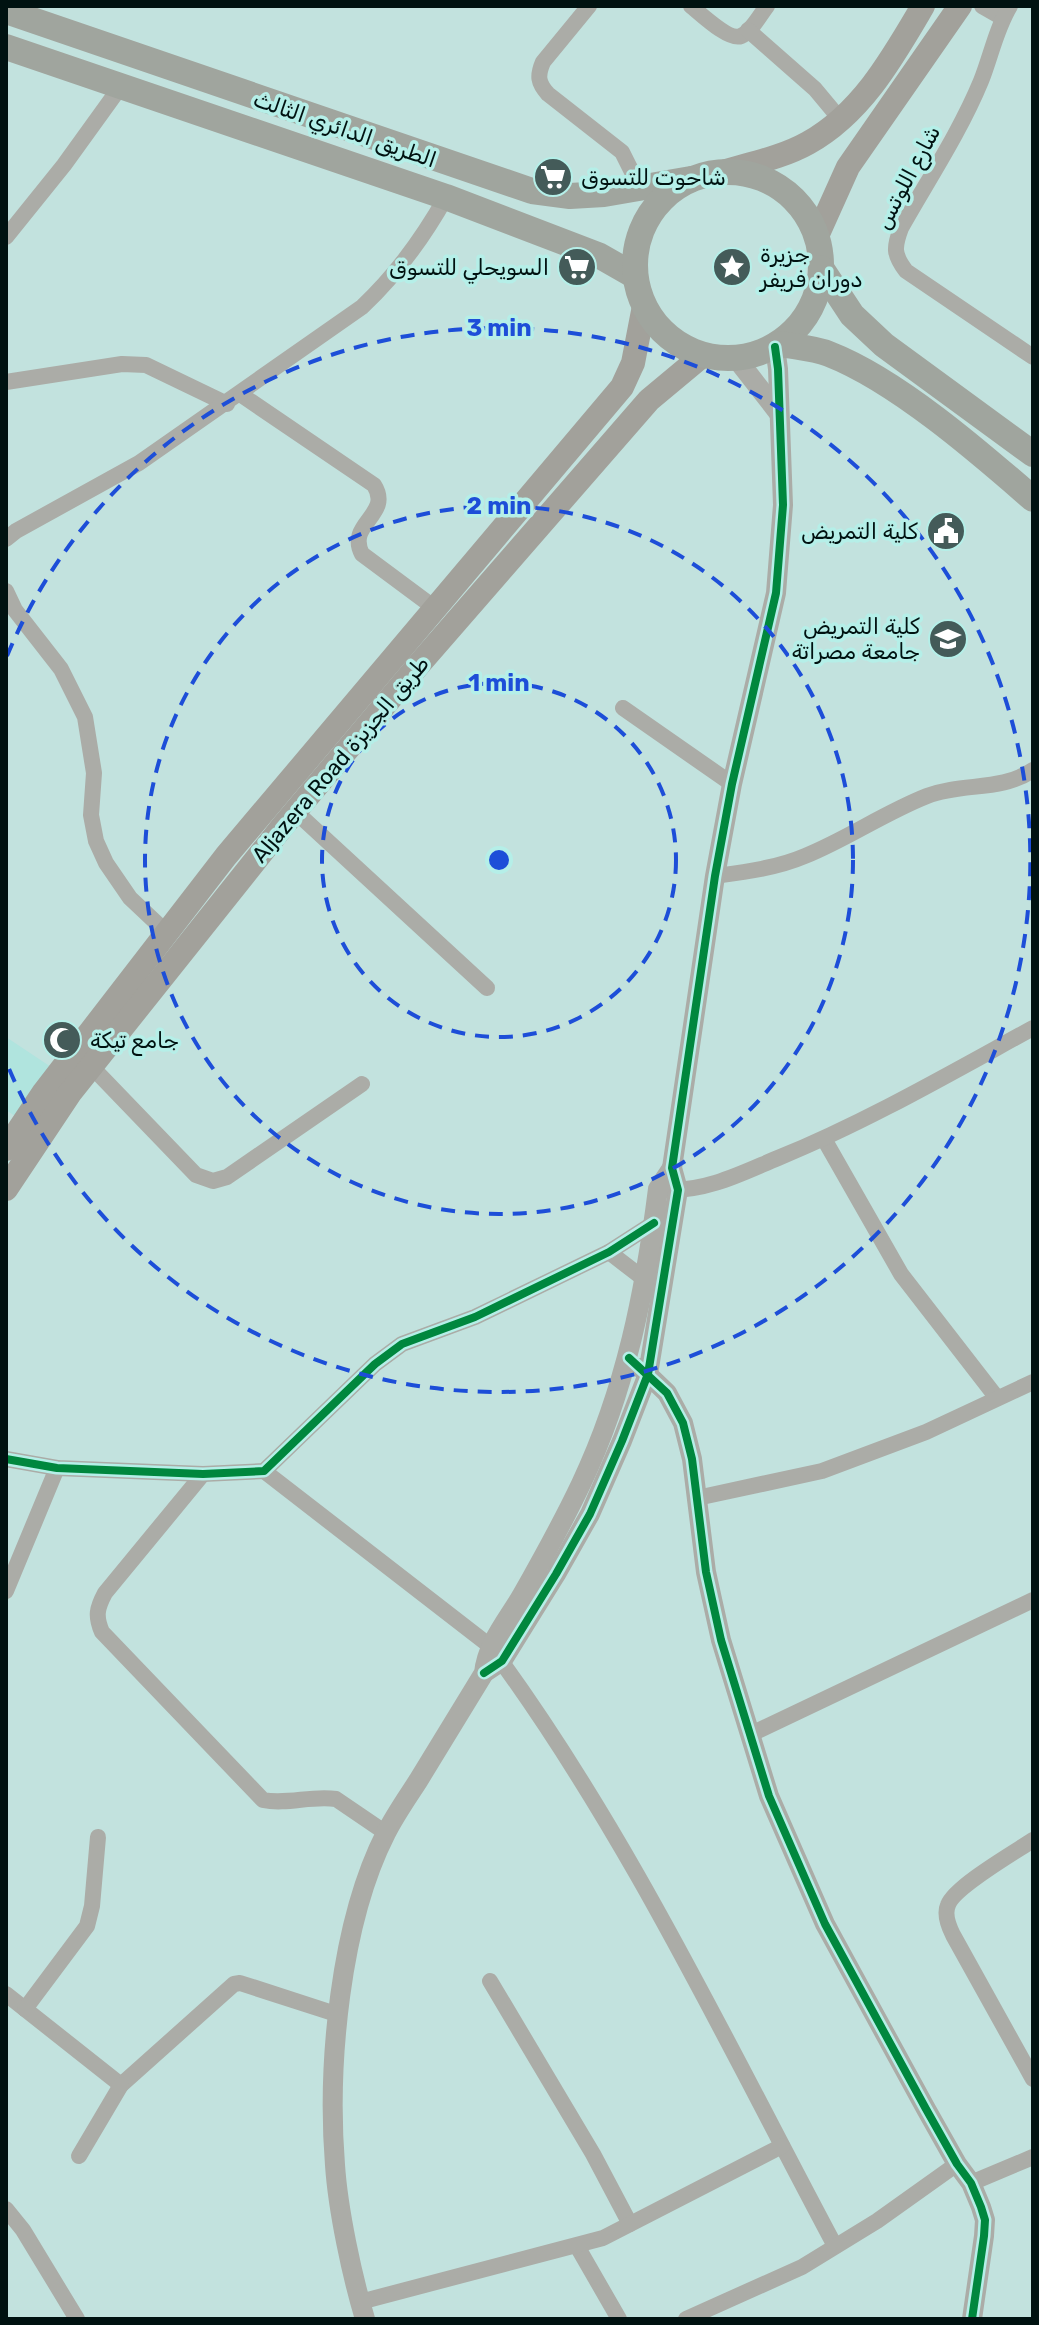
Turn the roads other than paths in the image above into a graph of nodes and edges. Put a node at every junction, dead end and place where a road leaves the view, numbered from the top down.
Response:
1 (589, 6) edge
2 (691, 6) edge
3 (767, 6) edge
4 (923, 6) edge
5 (960, 6) edge
6 (982, 6) edge
7 (6, 11) edge
8 (1007, 12) edge
9 (748, 30) junction
10 (6, 47) edge
11 (121, 86) junction
12 (840, 119) junction
13 (726, 171) junction
14 (691, 179) junction
15 (640, 188) junction
16 (446, 197) junction
17 (817, 236) junction
18 (6, 237) edge
19 (821, 268) junction
20 (635, 276) junction
21 (644, 306) junction
22 (778, 345) junction
23 (703, 355) junction
24 (1033, 357) edge
25 (736, 358) junction
26 (6, 382) edge
27 (233, 399) junction
28 (778, 412) junction
29 (1033, 454) edge
30 (1033, 499) edge
31 (6, 539) edge
32 (6, 591) edge
33 (436, 609) junction
34 (623, 708) dead end
35 (1033, 770) edge
36 (732, 784) junction
37 (297, 813) junction
38 (715, 876) junction
39 (165, 931) junction
40 (487, 988) dead end
41 (1033, 1028) edge
42 (91, 1066) junction
43 (362, 1084) dead end
44 (824, 1139) junction
45 (6, 1149) edge
46 (6, 1189) edge
47 (668, 1190) junction
48 (654, 1223) junction
49 (609, 1252) junction
50 (644, 1279) junction
51 (629, 1358) junction
52 (648, 1374) junction
53 (1031, 1388) edge
54 (997, 1398) junction
55 (6, 1459) edge
56 (57, 1468) junction
57 (264, 1471) junction
58 (203, 1474) junction
59 (697, 1498) junction
60 (6, 1591) edge
61 (1033, 1600) edge
62 (492, 1660) junction
63 (749, 1735) junction
64 (386, 1833) junction
65 (98, 1837) dead end
66 (1033, 1840) edge
67 (490, 1981) dead end
68 (6, 1994) edge
69 (25, 2009) junction
70 (339, 2015) junction
71 (1033, 2079) edge
72 (121, 2085) junction
73 (782, 2146) junction
74 (79, 2156) dead end
75 (1033, 2157) edge
76 (957, 2164) junction
77 (971, 2183) junction
78 (6, 2209) edge
79 (630, 2224) junction
80 (577, 2246) junction
81 (835, 2246) junction
82 (363, 2311) edge
83 (77, 2319) edge
84 (619, 2319) edge
85 (686, 2319) edge
86 (972, 2319) edge

1 - 15 street
2 - 9 street
3 - 9 street
4 - 12 main road
5 - 17 main road
6 - 8 street
7 - 15 main road, الطريق الدائري الثالث
8 - 24 street, شارع اللوتس
9 - 12 street
10 - 11 main road, الطريق الدائري الثالث
11 - 16 main road, الطريق الدائري الثالث
11 - 18 street
12 - 13 main road
13 - 14 main road
13 - 17 main road
14 - 15 main road, الطريق الدائري الثالث
14 - 20 main road
16 - 20 main road, الطريق الدائري الثالث
16 - 27 street
17 - 19 main road
19 - 22 main road
19 - 29 main road
20 - 21 main road
21 - 23 main road
21 - 33 main road, Aljazera Road طريق الجزيزة
22 - 25 main road
22 - 28 street
22 - 30 main road
23 - 25 main road
23 - 37 main road, Aljazera Road طريق الجزيزة
25 - 28 street
26 - 27 street
27 - 31 street
27 - 33 street
28 - 36 street
32 - 39 street
33 - 39 main road, Aljazera Road طريق الجزيزة
34 - 36 street
35 - 38 street
36 - 38 street
37 - 40 street
37 - 42 main road, Aljazera Road طريق الجزيزة
38 - 47 street
39 - 45 main road, Aljazera Road طريق الجزيزة
41 - 44 street
42 - 43 street
42 - 46 main road, Aljazera Road طريق الجزيزة
44 - 47 street
44 - 54 street
47 - 48 street
47 - 52 street
48 - 49 street
48 - 50 street
49 - 50 street
49 - 57 street
50 - 51 street
51 - 52 street
51 - 62 street
52 - 59 street
52 - 62 street
53 - 54 street
54 - 59 street
55 - 56 street
56 - 58 street
56 - 60 street
57 - 58 street
57 - 62 street
58 - 64 street
59 - 63 street
61 - 63 street
62 - 64 street
62 - 73 street
63 - 76 street
64 - 70 street
65 - 69 street
66 - 71 street
67 - 79 street
68 - 69 street
69 - 72 street
70 - 72 street
70 - 82 street
72 - 74 street
73 - 79 street
73 - 81 street
75 - 77 street
76 - 77 street
76 - 81 street
77 - 86 street
78 - 83 street
79 - 80 street
80 - 82 street
80 - 84 street
81 - 85 street

